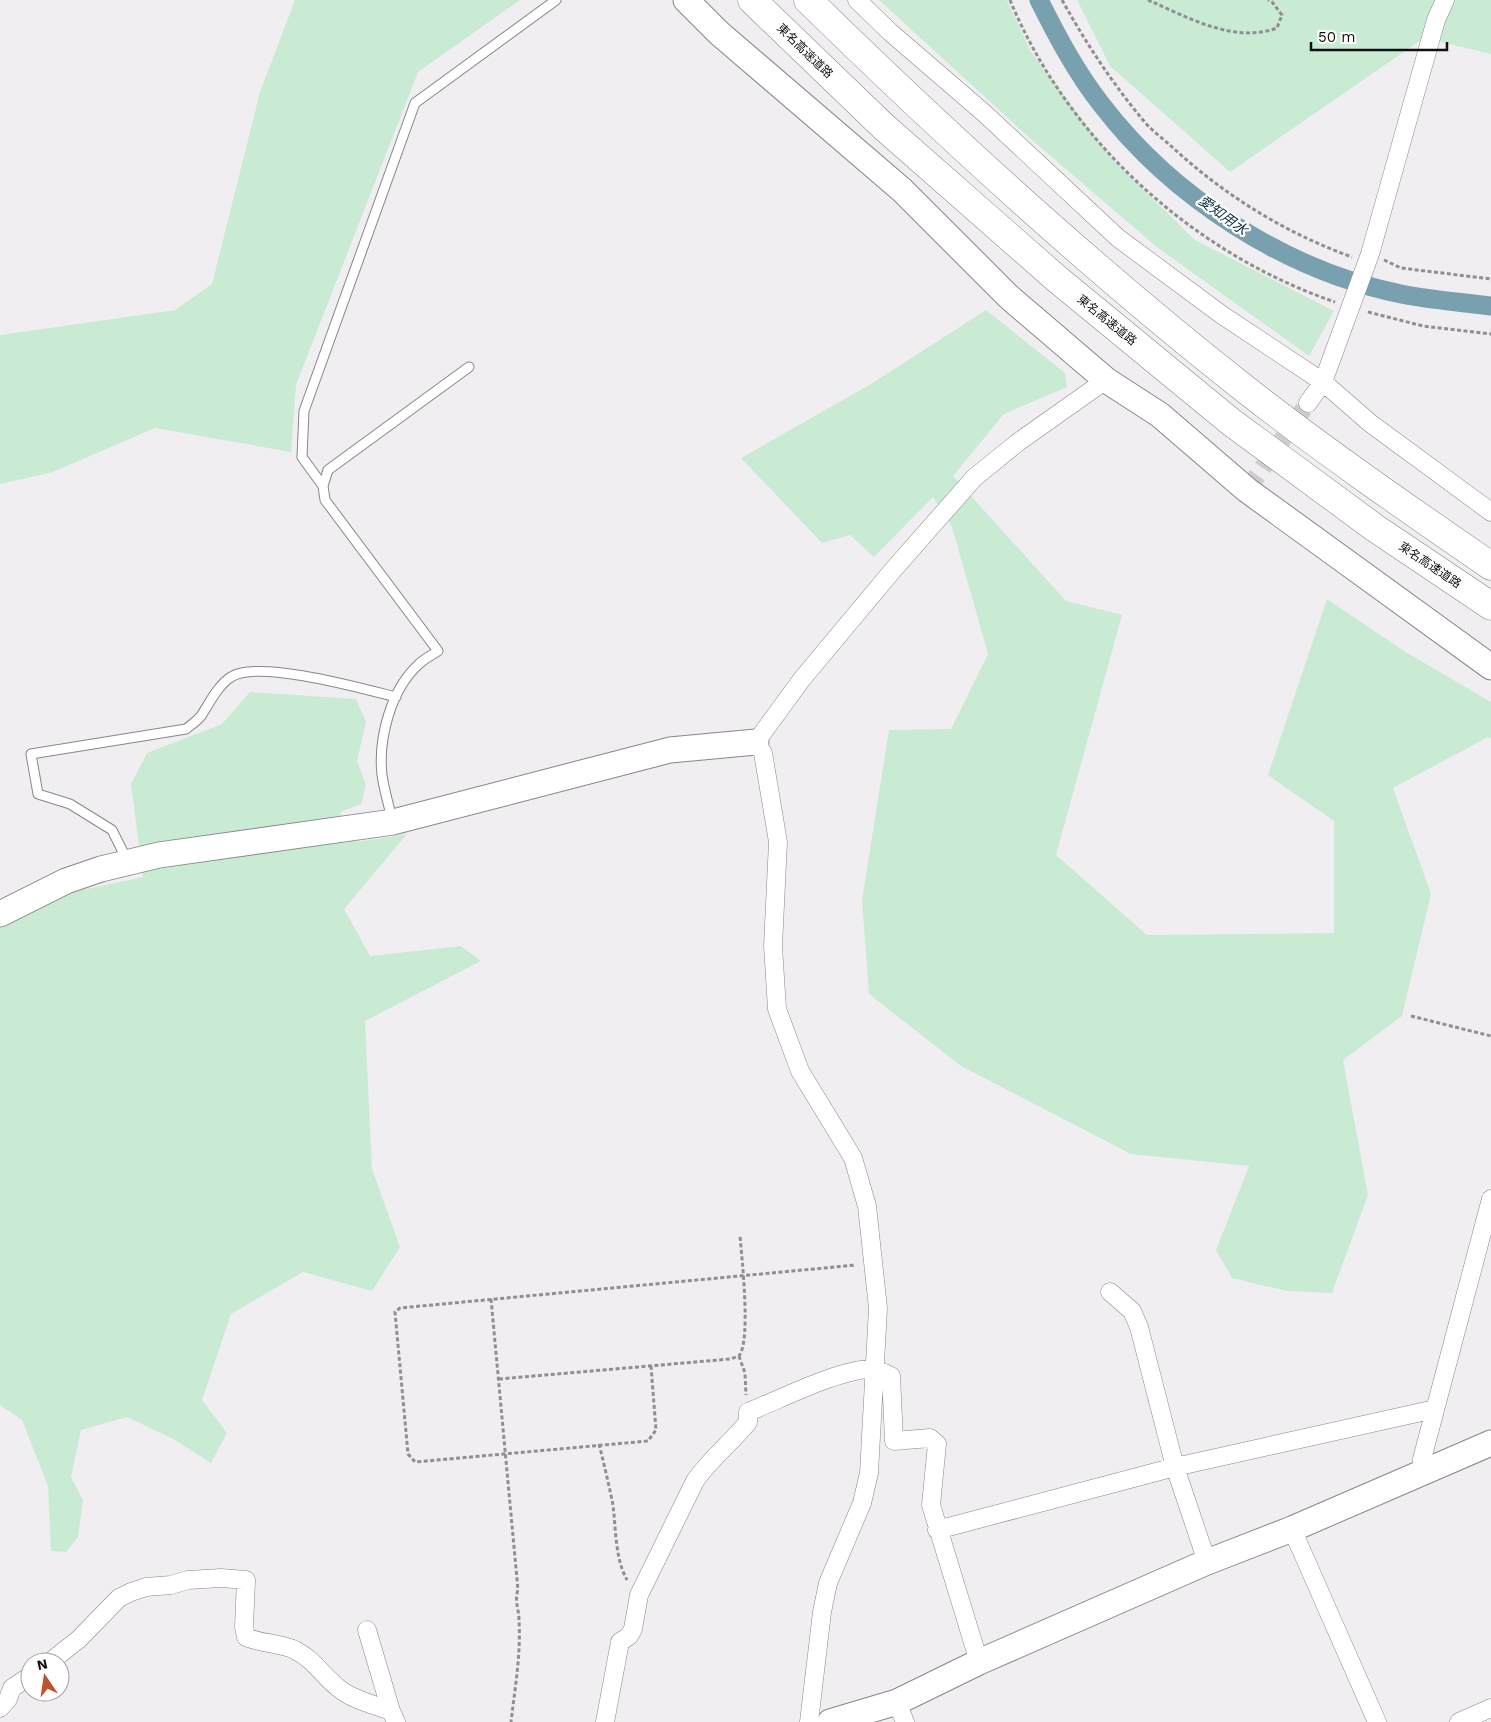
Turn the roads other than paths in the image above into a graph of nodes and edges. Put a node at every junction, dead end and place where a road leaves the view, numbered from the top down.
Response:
1 (556, 0) edge
2 (686, 0) edge
3 (752, 0) edge
4 (808, 0) edge
5 (858, 0) edge
6 (1445, 0) edge
7 (469, 367) dead end
8 (1106, 380) junction
9 (1323, 382) junction
10 (1308, 403) tunnel mouth
11 (323, 486) junction
12 (1491, 512) edge
13 (1491, 566) edge
14 (1491, 606) edge
15 (1491, 667) edge
16 (396, 697) junction
17 (756, 742) junction
18 (393, 822) junction
19 (129, 862) junction
20 (0, 914) edge
21 (1491, 1199) edge
22 (1110, 1292) dead end
23 (874, 1369) junction
24 (1435, 1409) junction
25 (1491, 1443) edge
26 (1174, 1467) junction
27 (1422, 1474) junction
28 (1292, 1529) junction
29 (937, 1530) junction
30 (1207, 1562) junction
31 (367, 1630) dead end
32 (63, 1652) edge
33 (979, 1662) junction
34 (20, 1683) edge
35 (0, 1708) edge
36 (1491, 1708) edge
37 (901, 1712) edge
38 (394, 1716) edge
39 (605, 1722) edge
40 (809, 1722) edge
41 (830, 1722) edge
42 (1377, 1722) edge
43 (1459, 1722) edge

1 - 11 lane
2 - 8 street
3 - 14 highway, 東名高速道路
4 - 13 highway
5 - 9 street
6 - 9 street
7 - 11 lane
8 - 15 street
8 - 17 street
9 - 10 street
9 - 12 street
11 - 16 lane
16 - 18 lane
16 - 19 lane
17 - 18 street
17 - 23 street
18 - 19 street
19 - 20 street
21 - 24 street
22 - 26 street
23 - 29 street
23 - 39 street
23 - 40 street
24 - 26 street
24 - 27 street
25 - 27 street
26 - 29 street
26 - 30 street
27 - 28 street
28 - 30 street
28 - 42 street
29 - 33 street
30 - 33 street
31 - 38 street
32 - 38 street
33 - 37 street
34 - 35 street
36 - 43 street
37 - 41 street

